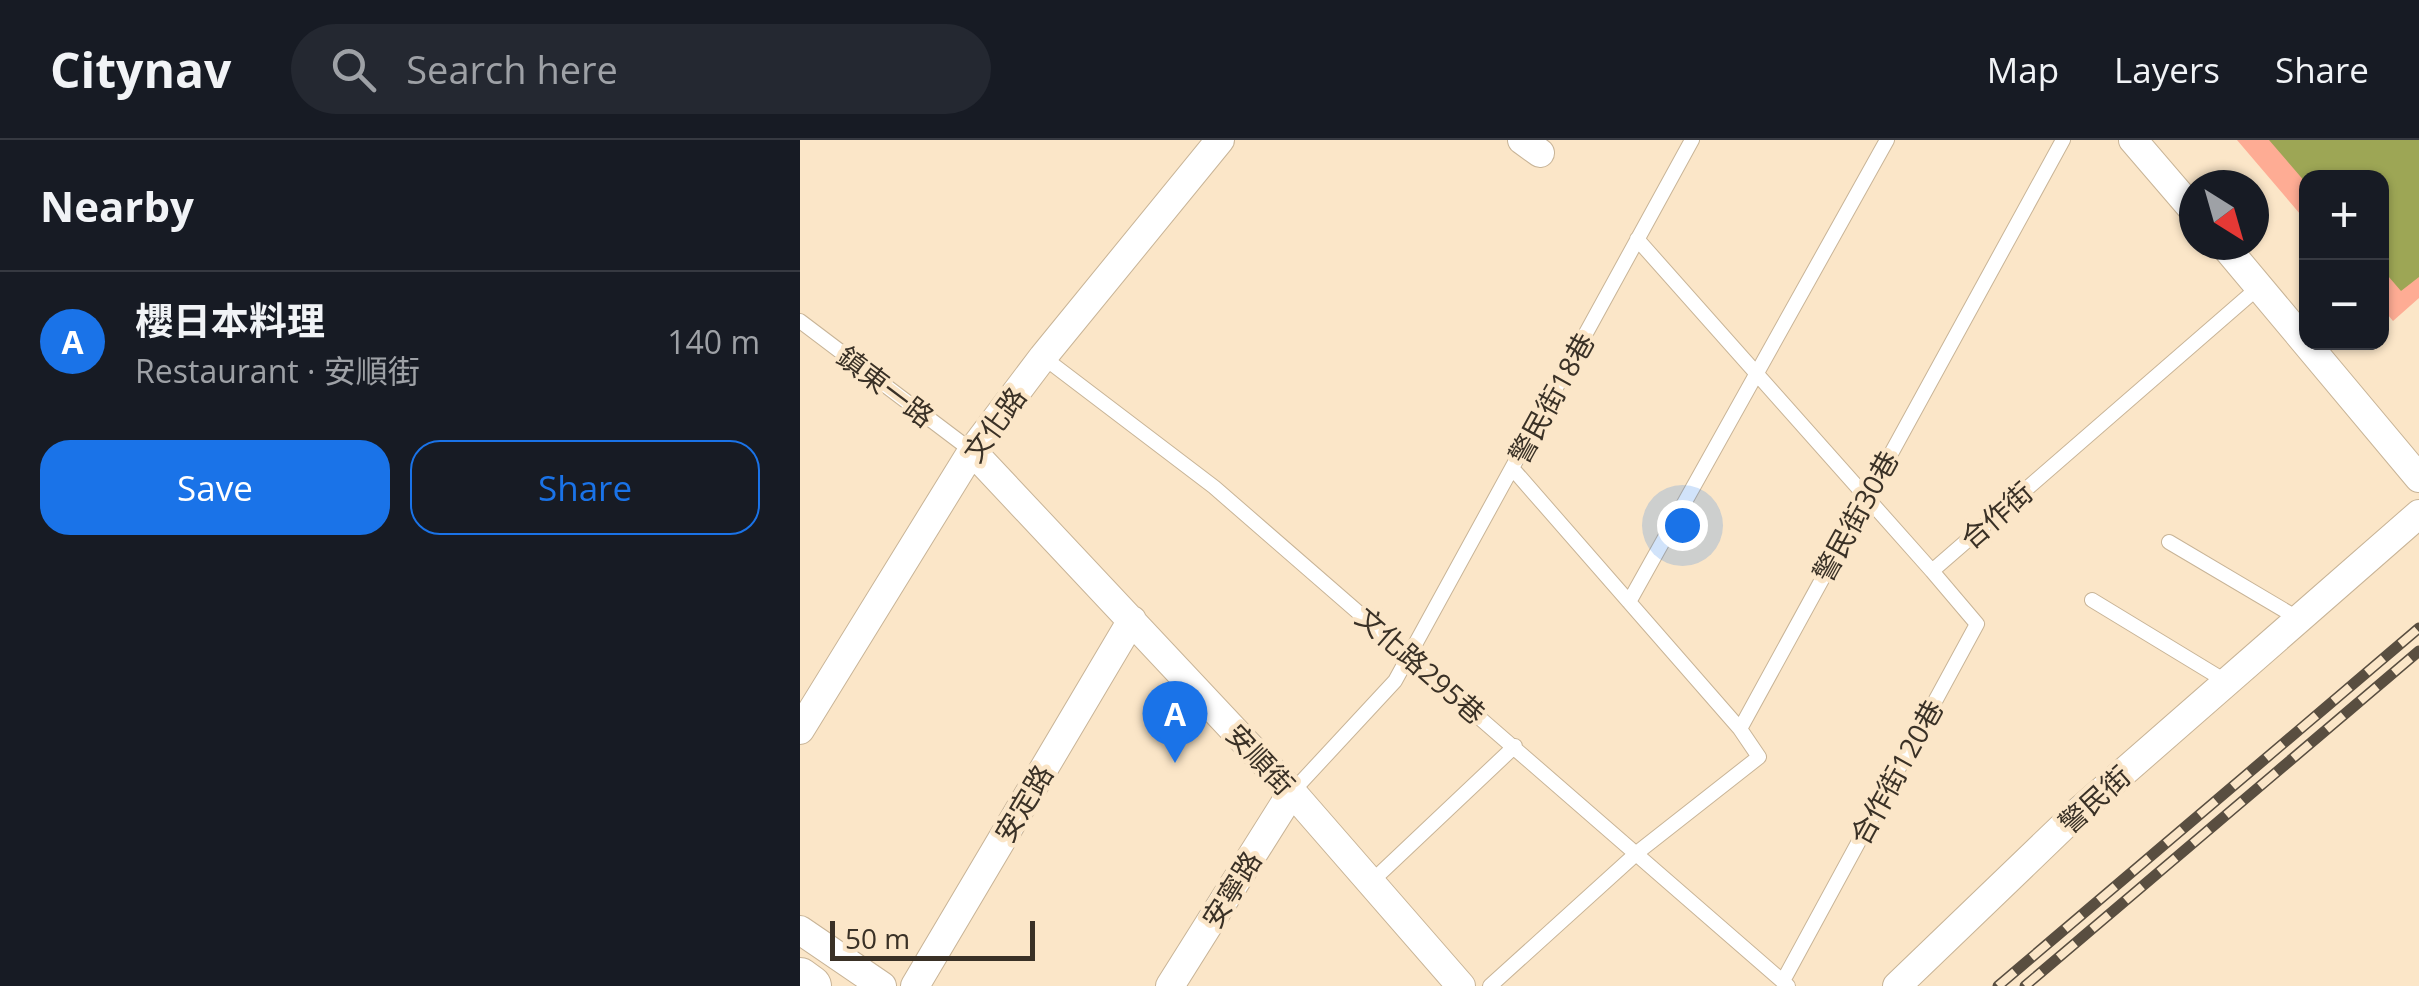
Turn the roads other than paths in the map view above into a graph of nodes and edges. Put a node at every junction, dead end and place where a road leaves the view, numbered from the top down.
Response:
1 (1220, 140) edge
2 (1692, 140) edge
3 (1887, 140) edge
4 (2063, 140) edge
5 (2133, 140) edge
6 (2179, 193) edge
7 (1637, 239) junction
8 (2237, 260) edge
9 (2260, 286) junction
10 (800, 321) edge
11 (1043, 357) junction
12 (1756, 373) junction
13 (972, 451) junction
14 (1512, 468) junction
15 (2419, 478) edge
16 (1866, 496) junction
17 (2419, 514) edge
18 (2169, 542) dead end
19 (1932, 571) junction
20 (2092, 600) dead end
21 (1629, 602) junction
22 (2299, 619) junction
23 (1132, 620) junction
24 (1408, 654) junction
25 (2227, 682) junction
26 (1740, 729) junction
27 (800, 730) edge
28 (1515, 746) junction
29 (1292, 792) junction
30 (1638, 852) junction
31 (1369, 884) junction
32 (800, 930) edge
33 (800, 978) edge
34 (1786, 983) edge
35 (812, 986) edge
36 (882, 986) edge
37 (915, 986) edge
38 (1170, 986) edge
39 (1461, 986) edge
40 (1490, 986) edge
41 (1897, 986) edge

1 - 11 street, 文化路
2 - 7 lane, 警民街18巷
3 - 12 lane
4 - 16 lane, 警民街30巷
5 - 6 street
7 - 12 lane
7 - 14 lane, 警民街18巷
8 - 9 street
9 - 15 street
9 - 19 lane, 合作街
10 - 13 lane, 鎮東一路
11 - 13 street, 文化路
11 - 24 lane, 文化路295巷
12 - 16 lane
12 - 21 lane
13 - 23 street, 安順街
13 - 27 street, 文化路
14 - 21 lane
14 - 24 lane, 警民街18巷
16 - 19 lane
16 - 26 lane, 警民街30巷
17 - 22 street, 警民街
18 - 22 lane
19 - 34 lane, 合作街120巷
20 - 25 lane
21 - 26 lane
22 - 25 street, 警民街
23 - 29 street, 安順街
23 - 37 street, 安定路
24 - 28 lane, 文化路295巷
24 - 29 lane, 警民街18巷
25 - 41 street, 警民街
26 - 30 lane
28 - 30 lane, 文化路295巷
28 - 31 lane
29 - 31 street, 安順街
29 - 38 street, 安寧路
30 - 34 lane, 文化路295巷
30 - 40 lane
31 - 39 street, 安順街
32 - 36 street
33 - 35 street

